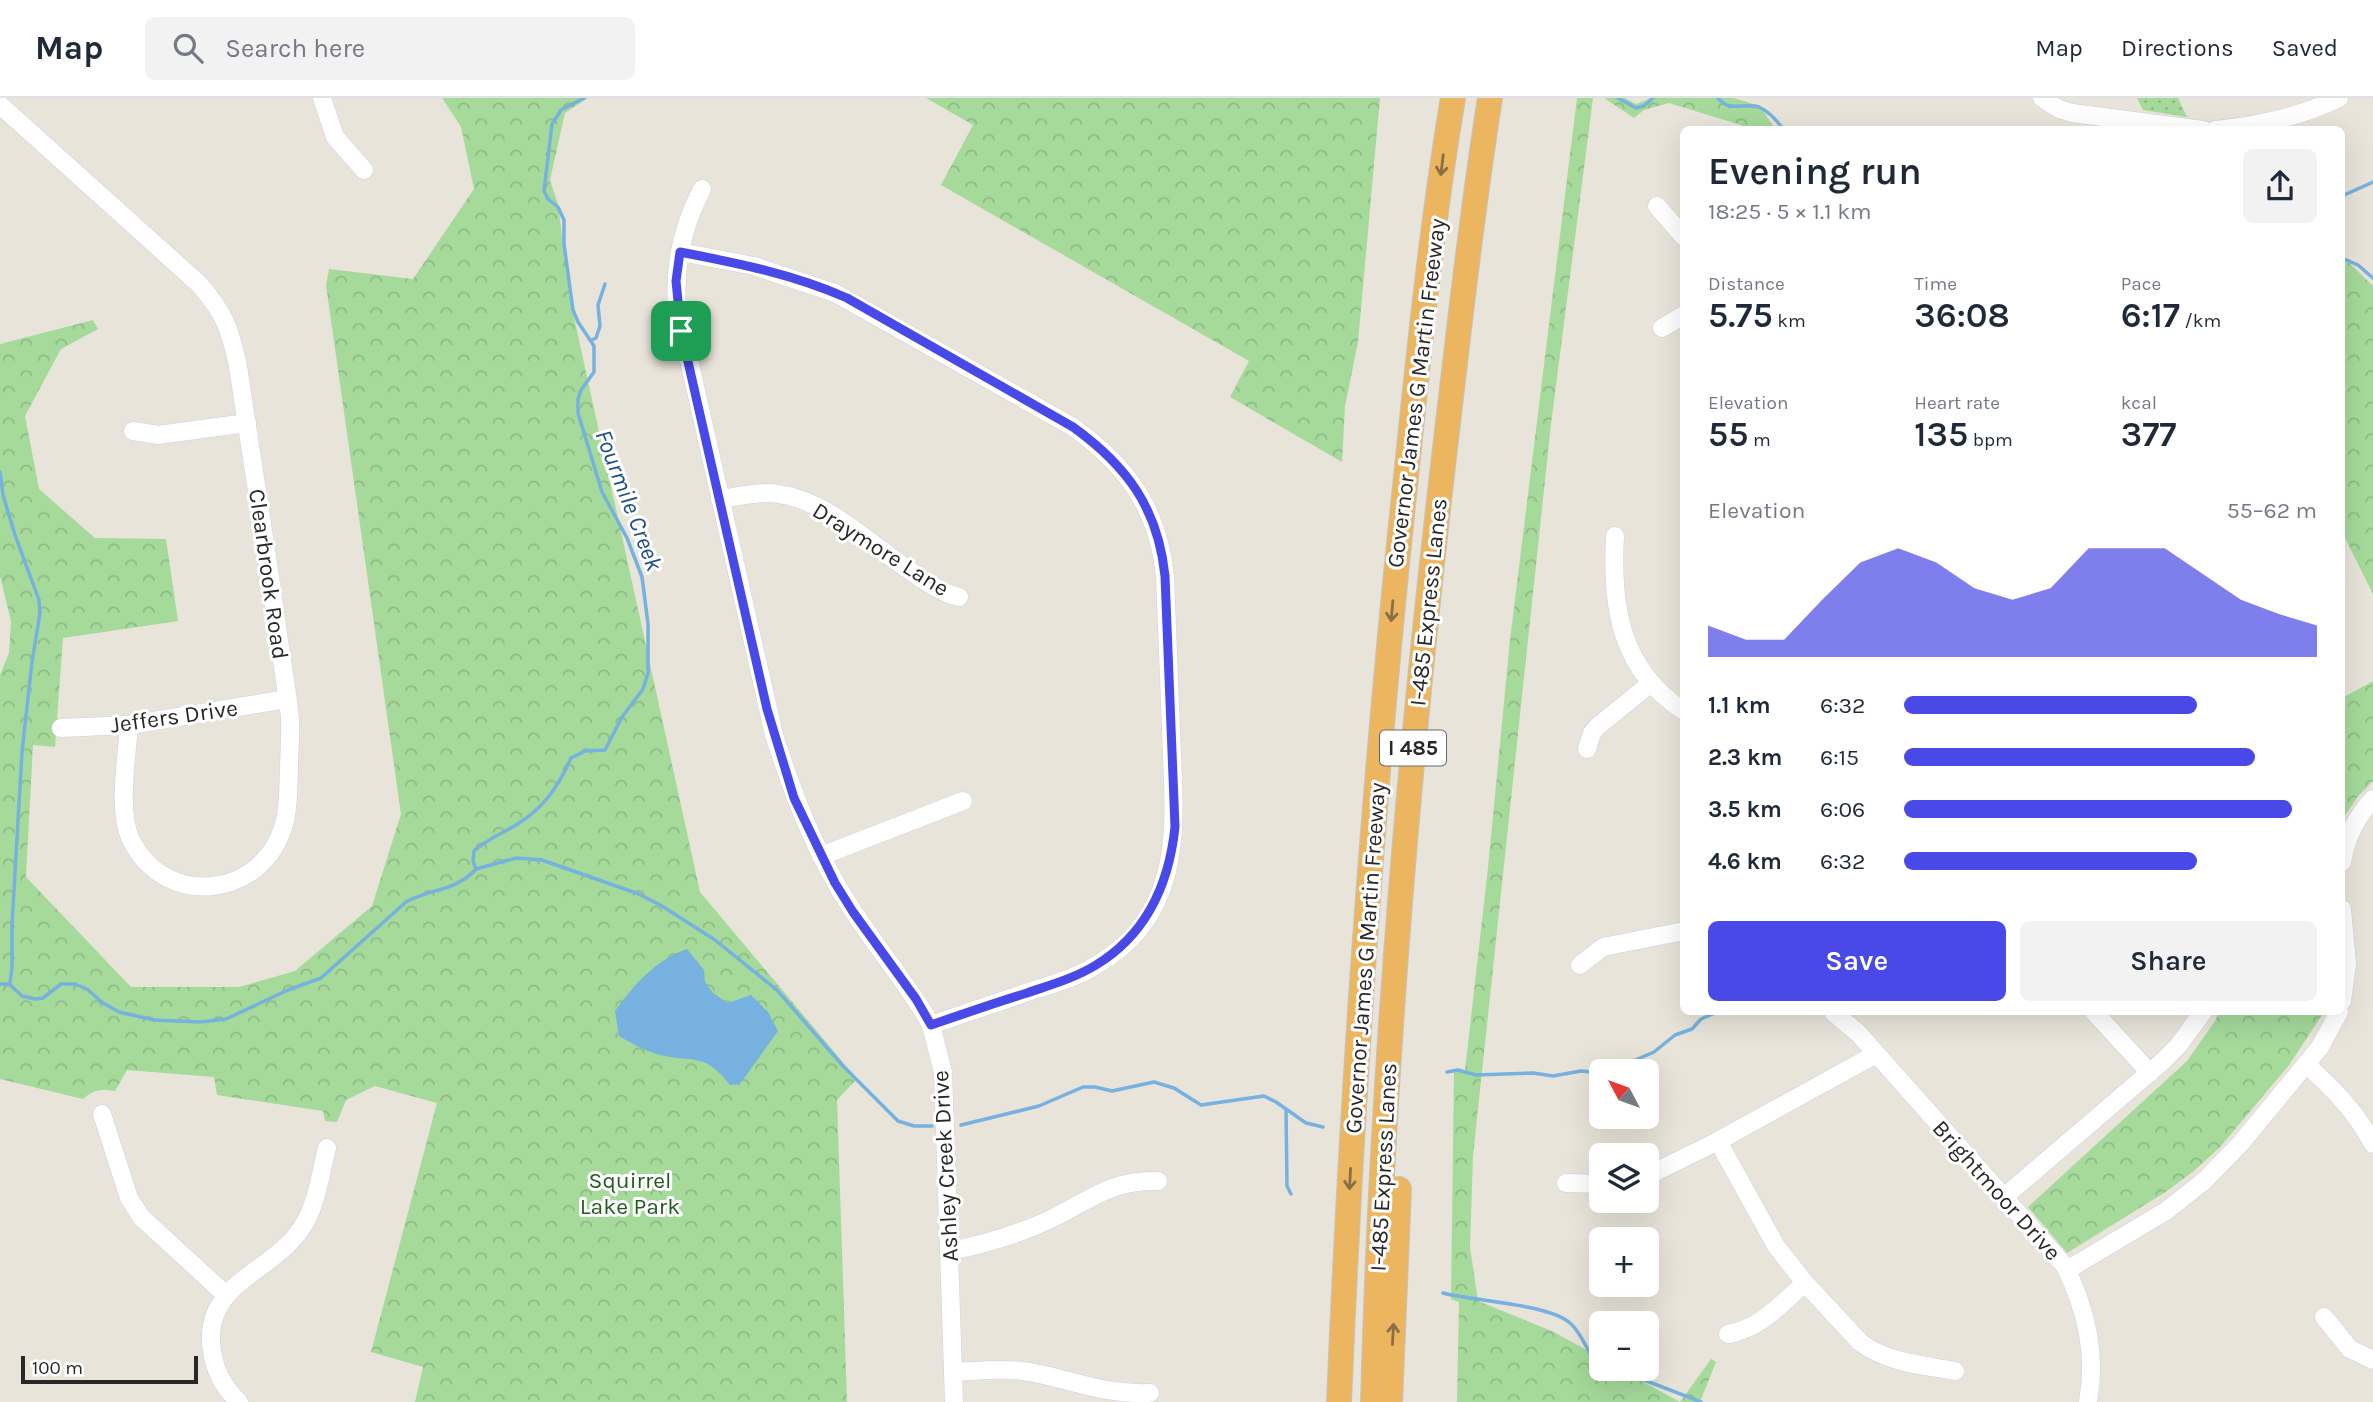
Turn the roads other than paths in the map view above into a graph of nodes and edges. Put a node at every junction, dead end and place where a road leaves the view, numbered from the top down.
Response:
1 (322, 98) edge
2 (1453, 98) edge
3 (1473, 98) edge
4 (1490, 98) edge
5 (1506, 98) edge
6 (2042, 98) edge
7 (2339, 98) edge
8 (2307, 104) edge
9 (0, 105) edge
10 (2172, 126) edge
11 (2250, 126) edge
12 (365, 170) dead end
13 (702, 189) dead end
14 (1657, 206) dead end
15 (1680, 232) edge
16 (680, 252) junction
17 (1680, 317) edge
18 (1662, 328) dead end
19 (247, 423) junction
20 (133, 431) dead end
21 (720, 499) junction
22 (1615, 536) dead end
23 (959, 597) dead end
24 (1650, 684) junction
25 (287, 699) junction
26 (1680, 708) edge
27 (128, 724) junction
28 (61, 728) dead end
29 (1587, 749) dead end
30 (2373, 799) edge
31 (963, 801) dead end
32 (2345, 847) edge
33 (821, 856) junction
34 (1680, 932) edge
35 (2345, 942) edge
36 (1580, 965) dead end
37 (2345, 979) edge
38 (1837, 1015) edge
39 (2097, 1015) edge
40 (2201, 1015) edge
41 (2337, 1015) edge
42 (931, 1025) junction
43 (1876, 1054) junction
44 (2306, 1064) junction
45 (2150, 1073) junction
46 (102, 1114) dead end
47 (1718, 1141) junction
48 (2373, 1144) edge
49 (327, 1148) dead end
50 (1659, 1170) edge
51 (1158, 1181) dead end
52 (1566, 1183) dead end
53 (1589, 1184) edge
54 (2004, 1197) junction
55 (950, 1251) junction
56 (2067, 1270) junction
57 (1805, 1283) junction
58 (226, 1295) junction
59 (2324, 1317) dead end
60 (1728, 1334) dead end
61 (2373, 1360) edge
62 (1955, 1371) dead end
63 (953, 1372) junction
64 (1150, 1393) dead end
65 (239, 1402) edge
66 (954, 1402) edge
67 (1339, 1402) edge
68 (1357, 1402) edge
69 (1373, 1402) edge
70 (1390, 1402) edge
71 (2088, 1402) edge

1 - 12 street
2 -> 67 highway, Governor James G Martin Freeway / I 485
3 - 68 highway, I-485 Express Lanes / I 485
4 - 69 highway, I-485 Express Lanes / I 485
70 -> 5 highway, Governor James G Martin Freeway / I 485
6 - 10 street
7 - 8 street
8 - 11 street
9 - 19 street, Clearbrook Road
13 - 16 street, Ashley Creek Drive
14 - 15 street
16 - 21 street, Ashley Creek Drive
16 - 42 street
17 - 18 street
19 - 20 street
19 - 25 street, Clearbrook Road
21 - 23 street, Draymore Lane
21 - 33 street, Ashley Creek Drive
22 - 24 street
24 - 26 street
24 - 29 street
25 - 27 street, Jeffers Drive
25 - 27 street, Clearbrook Road
27 - 28 street, Jeffers Drive
30 - 32 street
31 - 33 street
33 - 42 street, Ashley Creek Drive
34 - 36 street
35 - 37 street
38 - 43 street, Brightmoor Drive
39 - 45 street
40 - 45 street
41 - 44 street
42 - 55 street, Ashley Creek Drive
43 - 47 street
43 - 54 street, Brightmoor Drive
44 - 48 street
44 - 56 street
45 - 54 street
46 - 58 street
47 - 50 street
47 - 57 street
49 - 58 street
51 - 55 street
52 - 53 street
54 - 56 street, Brightmoor Drive
55 - 63 street, Ashley Creek Drive
56 - 71 street, Brightmoor Drive
57 - 60 street
57 - 62 street
58 - 65 street
59 - 61 street
63 - 64 street
63 - 66 street, Ashley Creek Drive

